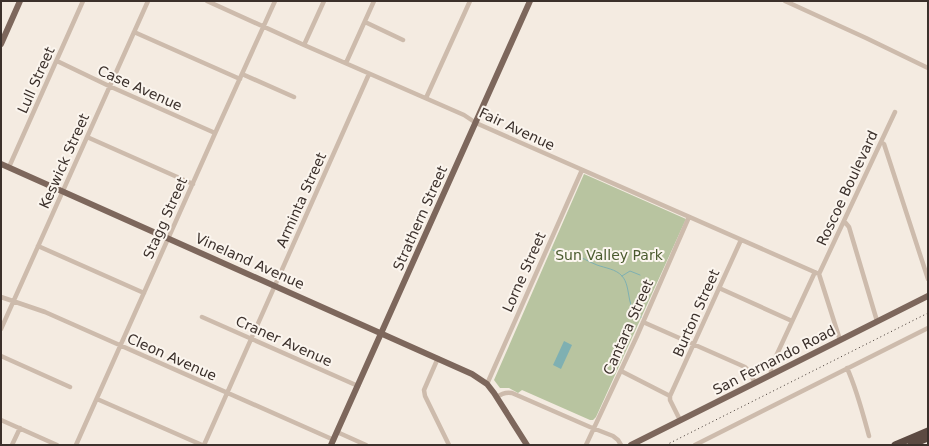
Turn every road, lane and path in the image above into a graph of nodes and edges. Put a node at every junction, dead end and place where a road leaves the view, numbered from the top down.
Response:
1 (20, 1) edge
2 (84, 1) edge
3 (148, 1) edge
4 (207, 1) edge
5 (275, 1) edge
6 (324, 1) edge
7 (374, 1) edge
8 (470, 1) edge
9 (530, 1) edge
10 (785, 1) edge
11 (365, 22) junction
12 (264, 26) junction
13 (134, 32) junction
14 (403, 40) dead end
15 (1, 44) edge
16 (304, 45) junction
17 (57, 61) junction
18 (346, 63) junction
19 (928, 68) edge
20 (369, 74) junction
21 (241, 77) junction
22 (109, 86) junction
23 (294, 97) dead end
24 (426, 98) junction
25 (895, 112) dead end
26 (476, 123) junction
27 (215, 133) junction
28 (87, 137) junction
29 (880, 142) junction
30 (1, 164) edge
31 (10, 167) junction
32 (582, 170) junction
33 (193, 184) junction
34 (63, 191) junction
35 (689, 217) junction
36 (844, 221) junction
37 (168, 238) junction
38 (741, 240) junction
39 (38, 246) junction
40 (817, 273) junction
41 (928, 279) edge
42 (275, 286) junction
43 (719, 288) junction
44 (144, 293) junction
45 (1, 296) edge
46 (928, 296) edge
47 (14, 301) junction
48 (202, 317) dead end
49 (792, 321) junction
50 (877, 321) junction
51 (643, 322) junction
52 (928, 328) edge
53 (1, 329) edge
54 (382, 333) junction
55 (251, 338) junction
56 (840, 340) junction
57 (694, 344) junction
58 (120, 346) junction
59 (1, 356) edge
60 (438, 358) junction
61 (847, 368) junction
62 (621, 371) junction
63 (771, 374) junction
64 (755, 383) junction
65 (487, 384) junction
66 (358, 386) junction
67 (70, 387) dead end
68 (228, 393) junction
69 (670, 396) junction
70 (497, 397) junction
71 (97, 399) junction
72 (1, 420) edge
73 (680, 420) junction
74 (20, 428) junction
75 (594, 428) junction
76 (928, 430) edge
77 (337, 432) junction
78 (869, 436) dead end
79 (928, 440) edge
80 (333, 442) edge
81 (12, 445) edge
82 (57, 445) edge
83 (76, 445) edge
84 (203, 445) edge
85 (366, 445) edge
86 (449, 445) edge
87 (527, 445) edge
88 (586, 445) edge
89 (621, 445) edge
90 (631, 445) edge
91 (695, 445) edge
92 (895, 445) edge
93 (911, 445) edge
94 (918, 445) edge

1 - 15 main road
2 - 17 street, Lull Street
3 - 13 street, Keswick Street
4 - 12 street, Fair Avenue
5 - 12 street, Stagg Street
6 - 16 street
7 - 11 street
8 - 24 street
9 - 26 main road, Strathern Street
10 - 19 street
11 - 14 street
11 - 18 street
12 - 16 street, Fair Avenue
12 - 21 street, Stagg Street
13 - 21 street
13 - 22 street, Keswick Street
16 - 18 street, Fair Avenue
17 - 22 street, Case Avenue
17 - 31 street, Lull Street
18 - 20 street, Fair Avenue
20 - 24 street, Fair Avenue
20 - 42 street, Arminta Street
21 - 23 street
21 - 27 street, Stagg Street
22 - 27 street, Case Avenue
22 - 28 street, Keswick Street
24 - 26 street, Fair Avenue
25 - 29 street, Roscoe Boulevard
26 - 32 street, Fair Avenue
26 - 54 main road, Strathern Street
27 - 33 street, Stagg Street
28 - 33 street
28 - 34 street, Keswick Street
29 - 36 street, Roscoe Boulevard
29 - 41 street
30 - 31 main road, Vineland Avenue
31 - 34 main road, Vineland Avenue
32 - 35 street, Fair Avenue
32 - 65 street, Lorne Street
33 - 37 street, Stagg Street
34 - 37 main road, Vineland Avenue
34 - 39 street, Keswick Street
35 - 38 street, Fair Avenue
35 - 51 street, Cantara Street
36 - 40 street, Roscoe Boulevard
36 - 50 street
37 - 42 main road, Vineland Avenue
37 - 44 street, Stagg Street
38 - 40 street, Fair Avenue
38 - 43 street, Burton Street
39 - 44 street
39 - 47 street, Keswick Street
40 - 49 street, Roscoe Boulevard
40 - 56 street
42 - 54 main road, Vineland Avenue
42 - 55 street, Arminta Street
43 - 49 street
43 - 57 street, Burton Street
44 - 58 street, Stagg Street
45 - 47 street, Cleon Avenue
46 - 50 main road, San Fernando Road
47 - 53 street, Keswick Street
47 - 58 street, Cleon Avenue
48 - 55 street, Craner Avenue
49 - 63 street, Roscoe Boulevard
50 - 56 main road, San Fernando Road
51 - 57 street
51 - 62 street, Cantara Street
52 - 61 street
54 - 60 main road, Vineland Avenue
54 - 66 main road, Strathern Street
55 - 66 street, Craner Avenue
55 - 68 street, Arminta Street
56 - 63 main road, San Fernando Road
57 - 64 street
57 - 69 street, Burton Street
58 - 68 street, Cleon Avenue
58 - 71 street, Stagg Street
59 - 67 street
60 - 65 main road, Vineland Avenue
60 - 86 street
61 - 78 street
61 - 91 street
62 - 69 street
62 - 75 street, Cantara Street
63 - 64 main road, San Fernando Road
64 - 73 main road, San Fernando Road
65 - 70 main road, Vineland Avenue
66 - 77 main road, Strathern Street
68 - 80 street, Cleon Avenue
68 - 84 street, Arminta Street
69 - 73 street
70 - 75 street
70 - 87 main road, Vineland Avenue
71 - 83 street, Stagg Street
71 - 84 street
72 - 74 street
73 - 90 main road, San Fernando Road
74 - 81 street
74 - 82 street
75 - 88 street, Cantara Street
75 - 89 street
76 - 92 highway
77 - 80 main road, Strathern Street
77 - 85 street
79 - 93 highway
79 - 94 highway

